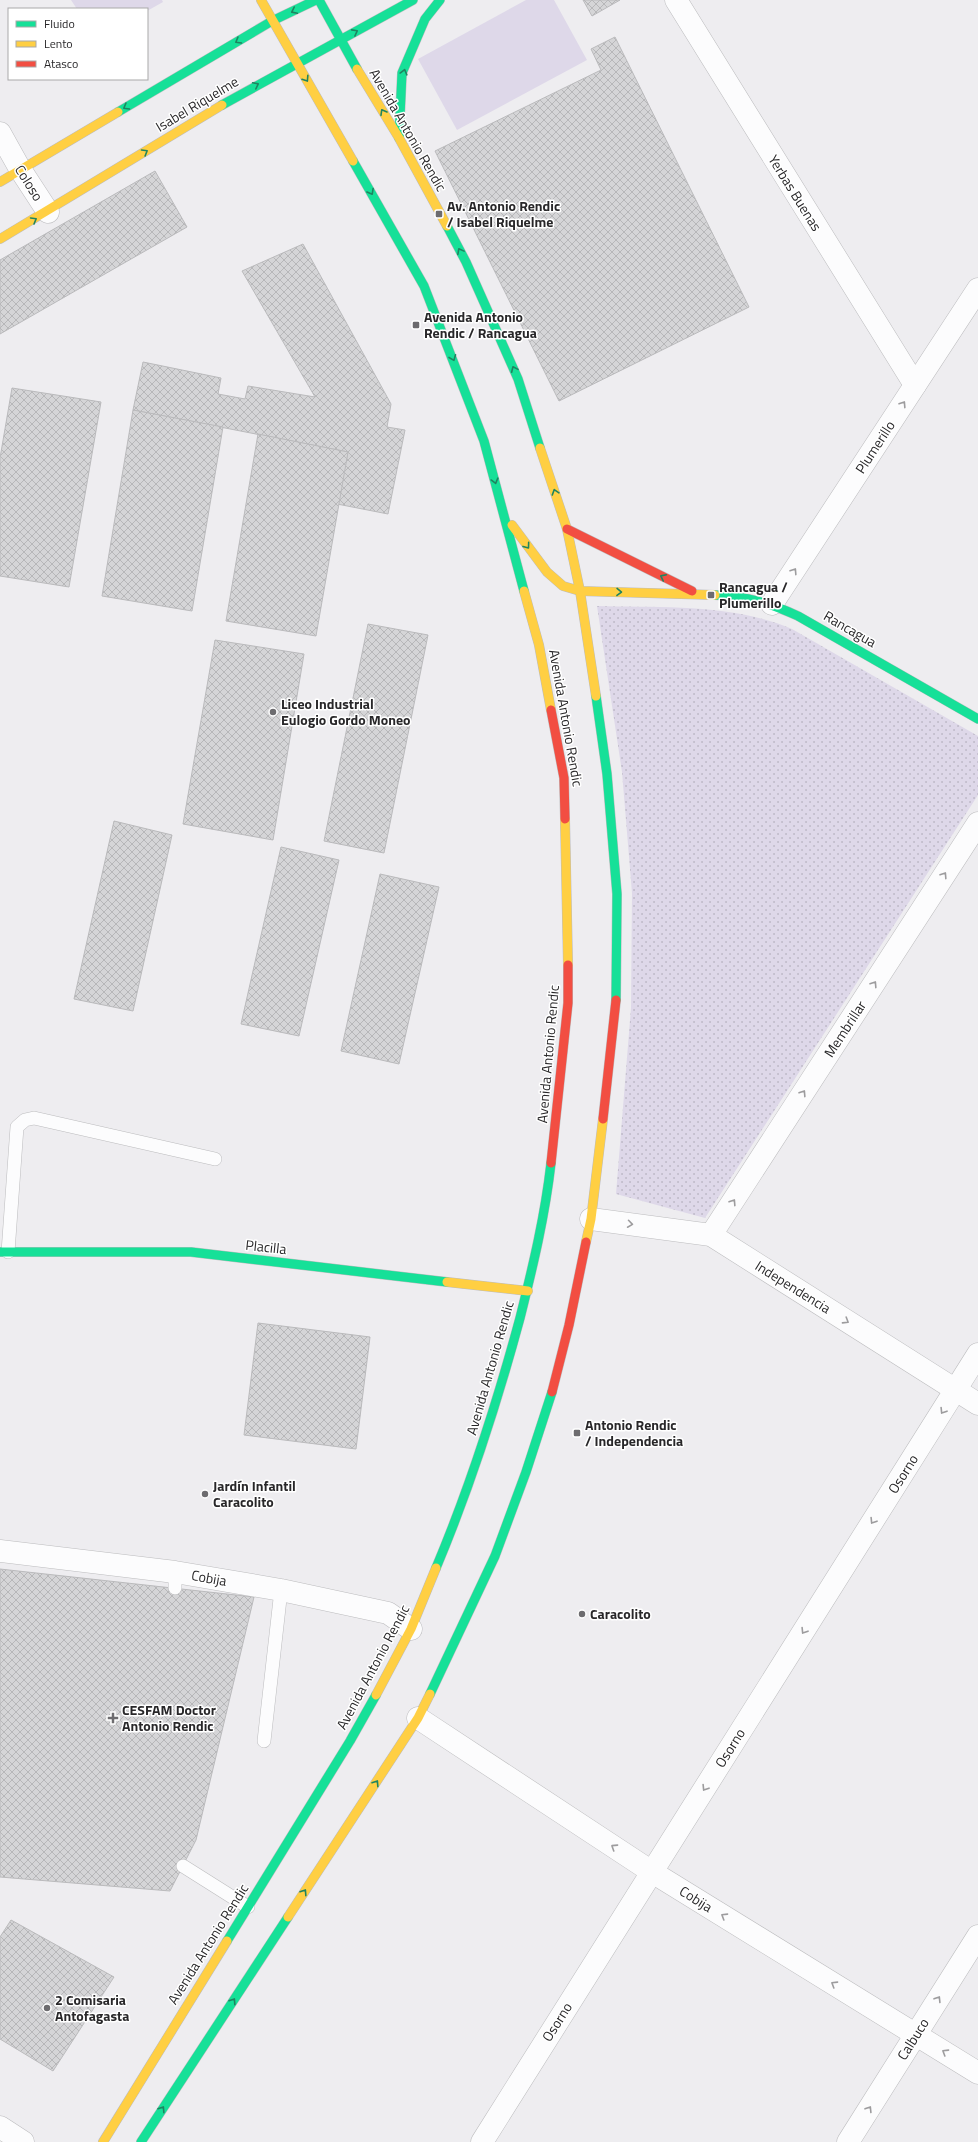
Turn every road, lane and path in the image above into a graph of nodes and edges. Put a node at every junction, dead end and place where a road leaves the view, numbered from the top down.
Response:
1 (261, 0) edge
2 (316, 0) edge
3 (319, 0) edge
4 (413, 0) edge
5 (440, 0) edge
6 (676, 0) edge
7 (272, 21) junction
8 (341, 39) junction
9 (297, 65) junction
10 (0, 133) edge
11 (399, 138) junction
12 (20, 169) junction
13 (0, 182) edge
14 (48, 212) junction
15 (0, 239) edge
16 (978, 289) edge
17 (915, 386) junction
18 (504, 514) junction
19 (567, 529) junction
20 (580, 591) junction
21 (698, 594) junction
22 (772, 604) junction
23 (978, 719) edge
24 (978, 823) edge
25 (215, 1160) dead end
26 (591, 1219) junction
27 (712, 1235) junction
28 (4, 1252) edge
29 (528, 1291) junction
30 (978, 1354) edge
31 (955, 1390) junction
32 (978, 1404) edge
33 (0, 1551) edge
34 (281, 1590) junction
35 (411, 1629) junction
36 (418, 1718) junction
37 (264, 1740) dead end
38 (183, 1866) dead end
39 (652, 1872) junction
40 (248, 1908) junction
41 (978, 1936) edge
42 (916, 2034) junction
43 (978, 2073) edge
44 (0, 2127) edge
45 (23, 2142) edge
46 (102, 2142) edge
47 (140, 2142) edge
48 (482, 2142) edge
49 (848, 2142) edge

1 - 7 main road, Avenida Antonio Rendic
2 -> 7 main road
3 - 8 main road, Avenida Antonio Rendic
8 -> 4 main road, Isabel Riquelme
11 -> 5 main road
6 - 17 street, Yerbas Buenas
7 - 9 main road, Avenida Antonio Rendic
7 -> 12 main road
8 - 9 main road, Isabel Riquelme
11 -> 8 main road, Avenida Antonio Rendic
14 -> 9 main road, Isabel Riquelme
9 -> 18 main road, Avenida Antonio Rendic
10 - 12 street, Coloso
19 -> 11 main road, Avenida Antonio Rendic
12 - 13 main road
12 - 14 street, Coloso
15 -> 14 main road, Isabel Riquelme
16 - 17 street, Plumerillo
22 -> 17 street, Plumerillo
18 -> 20 main road, Avenida Antonio Rendic
18 - 29 main road, Avenida Antonio Rendic
19 - 20 main road, Avenida Antonio Rendic
21 -> 19 main road, Rancagua
20 -> 21 main road, Rancagua
20 - 26 main road, Avenida Antonio Rendic
21 - 22 main road, Rancagua
22 - 23 main road, Rancagua
27 -> 24 street, Membrillar
25 - 28 lane
26 -> 27 street, Independencia
26 - 36 main road, Avenida Antonio Rendic
27 -> 31 street, Independencia
28 - 29 main road, Placilla
29 - 35 main road, Avenida Antonio Rendic
30 - 31 street, Osorno
31 - 32 street, Independencia
31 -> 39 street, Osorno
33 - 34 street, Cobija
34 - 35 street, Cobija
34 - 37 lane
35 - 40 main road, Avenida Antonio Rendic
39 -> 36 street, Cobija
47 -> 36 main road, Avenida Antonio Rendic
38 - 40 lane
42 -> 39 street, Cobija
39 - 48 street, Osorno
40 - 46 main road, Avenida Antonio Rendic
42 -> 41 street, Calbuco
43 -> 42 street, Cobija
49 -> 42 street, Calbuco
44 - 45 street

